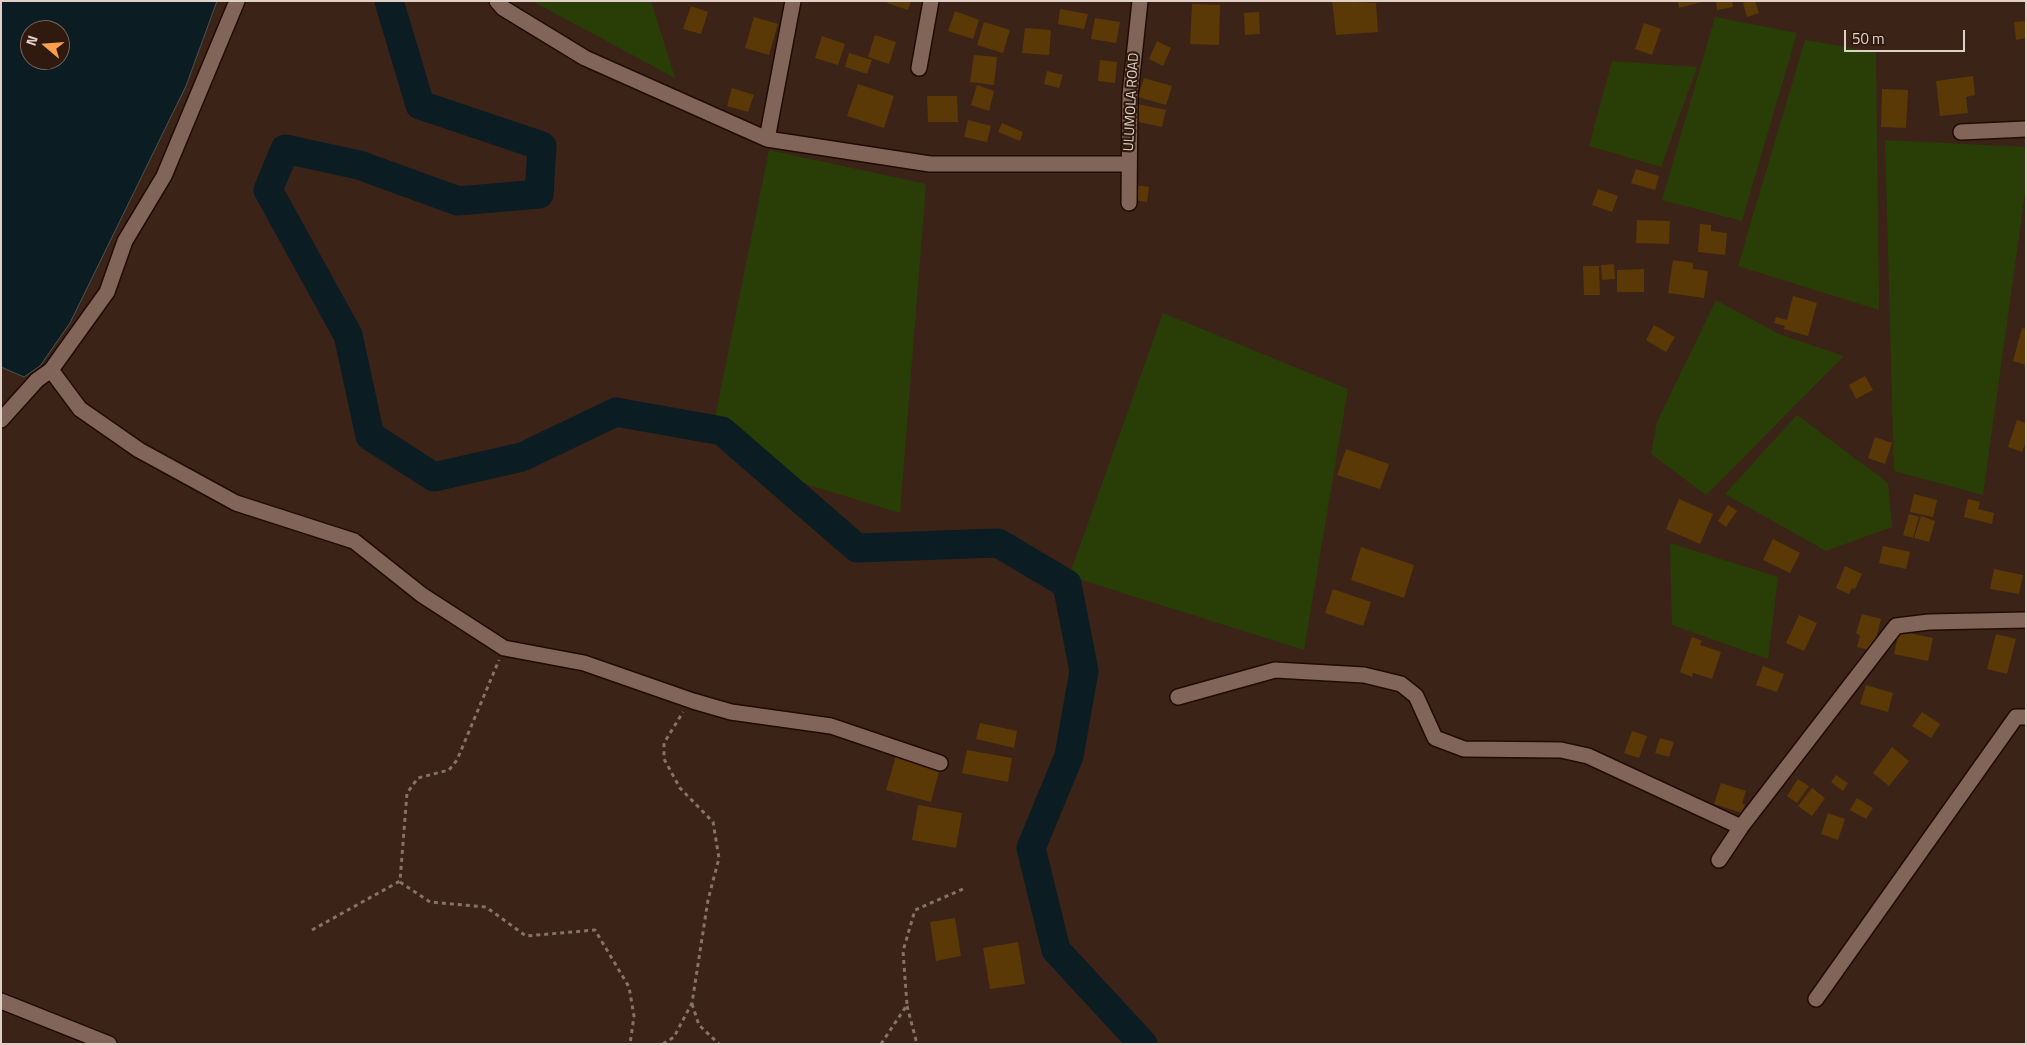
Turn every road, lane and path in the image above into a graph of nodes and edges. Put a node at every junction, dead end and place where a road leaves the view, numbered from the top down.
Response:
1 (237, 1) edge
2 (497, 1) edge
3 (793, 1) edge
4 (931, 1) edge
5 (1140, 1) edge
6 (919, 68) dead end
7 (2026, 129) edge
8 (1961, 132) dead end
9 (767, 139) junction
10 (1129, 164) junction
11 (1129, 203) dead end
12 (51, 370) junction
13 (1, 420) edge
14 (2026, 620) edge
15 (504, 648) junction
16 (1178, 697) dead end
17 (694, 701) junction
18 (2026, 717) edge
19 (940, 763) dead end
20 (1742, 827) junction
21 (1719, 860) dead end
22 (400, 881) junction
23 (963, 889) dead end
24 (312, 930) dead end
25 (1816, 999) dead end
26 (1, 1001) edge
27 (692, 1003) junction
28 (907, 1005) junction
29 (109, 1044) edge
30 (630, 1044) edge
31 (663, 1044) edge
32 (719, 1044) edge
33 (881, 1044) edge
34 (917, 1044) edge

1 - 12 street
2 - 9 street
3 - 9 street
4 - 6 street
5 - 10 street, ULUMOLA ROAD
7 - 8 street
9 - 10 street
10 - 11 street, ULUMOLA ROAD
12 - 13 street
12 - 15 street
14 - 20 street
15 - 17 street
15 - 22 path
16 - 20 street
17 - 19 street
17 - 27 path
18 - 25 street
20 - 21 street
22 - 24 path
22 - 30 path
23 - 28 path
26 - 29 street
27 - 31 path
27 - 32 path
28 - 33 path
28 - 34 path

